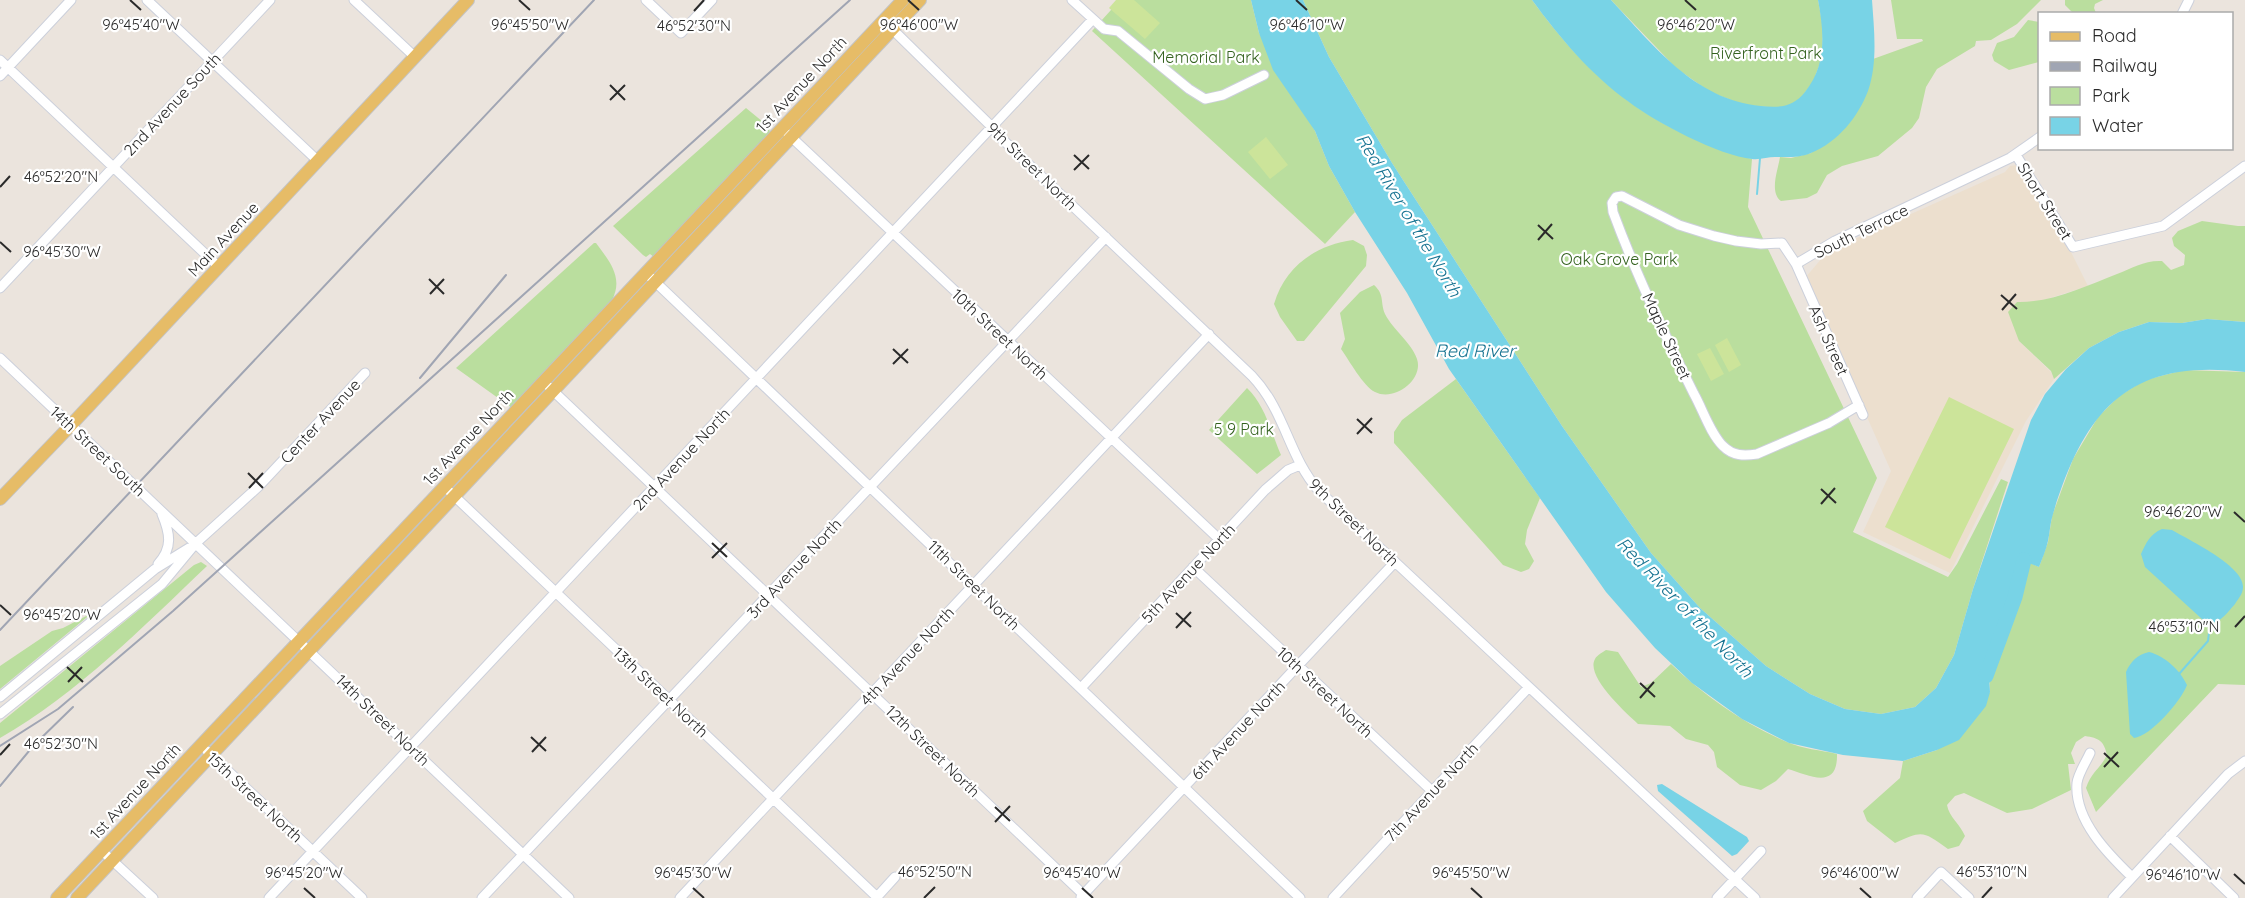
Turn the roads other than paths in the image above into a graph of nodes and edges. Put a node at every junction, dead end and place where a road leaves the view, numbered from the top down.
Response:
1 (71, 0) edge
2 (147, 0) edge
3 (270, 0) edge
4 (354, 0) edge
5 (468, 0) edge
6 (646, 0) edge
7 (712, 0) edge
8 (903, 0) edge
9 (920, 0) edge
10 (1072, 0) edge
11 (1093, 19) junction
12 (888, 25) junction
13 (415, 57) junction
14 (0, 60) edge
15 (212, 62) junction
16 (7, 68) junction
17 (1264, 75) dead end
18 (0, 76) edge
19 (992, 127) junction
20 (786, 133) junction
21 (2038, 138) edge
22 (2016, 155) junction
23 (318, 161) junction
24 (2245, 166) edge
25 (112, 167) junction
26 (1616, 198) joint
27 (893, 233) junction
28 (1106, 237) junction
29 (1796, 264) junction
30 (219, 267) junction
31 (646, 273) junction
32 (656, 282) junction
33 (0, 288) edge
34 (1209, 334) junction
35 (1008, 341) junction
36 (0, 358) edge
37 (365, 373) dead end
38 (756, 379) junction
39 (543, 381) junction
40 (553, 391) junction
41 (1859, 405) junction
42 (1863, 415) dead end
43 (71, 425) junction
44 (1111, 438) junction
45 (1300, 465) junction
46 (871, 486) junction
47 (655, 487) junction
48 (449, 491) junction
49 (0, 499) edge
50 (160, 509) junction
51 (1219, 539) junction
52 (196, 543) junction
53 (1395, 562) junction
54 (1193, 567) junction
55 (155, 568) junction
56 (974, 585) junction
57 (556, 592) junction
58 (768, 595) junction
59 (304, 645) junction
60 (1298, 666) junction
61 (1529, 687) junction
62 (1081, 688) junction
63 (872, 693) junction
64 (0, 697) edge
65 (669, 700) junction
66 (0, 714) edge
67 (201, 745) junction
68 (411, 747) junction
69 (2090, 753) dead end
70 (211, 755) junction
71 (2245, 761) edge
72 (1185, 787) junction
73 (1432, 791) junction
74 (773, 798) junction
75 (2170, 836) junction
76 (102, 850) junction
77 (1761, 851) dead end
78 (313, 852) junction
79 (523, 855) junction
80 (112, 860) junction
81 (895, 877) dead end
82 (2132, 877) junction
83 (1735, 879) junction
84 (1084, 897) edge
85 (57, 898) edge
86 (77, 898) edge
87 (153, 898) edge
88 (269, 898) edge
89 (362, 898) edge
90 (482, 898) edge
91 (569, 898) edge
92 (680, 898) edge
93 (877, 898) edge
94 (1300, 898) edge
95 (1333, 898) edge
96 (1717, 898) edge
97 (1755, 898) edge
98 (1917, 898) edge
99 (1969, 898) edge
100 (2113, 898) edge
101 (2234, 898) edge

1 - 16 street
2 - 15 street
3 - 15 street, 2nd Avenue South
4 - 13 street
5 - 13 main road, Main Avenue
6 - 7 street
8 - 12 main road, 1st Avenue North
9 - 12 main road, 1st Avenue North
10 - 11 street
11 - 17 street
11 - 19 street, 2nd Avenue North
12 - 19 street, 9th Street North
12 - 20 main road, 1st Avenue North
13 - 23 main road, Main Avenue
14 - 16 street
15 - 23 street
15 - 25 street, 2nd Avenue South
16 - 18 street
16 - 25 street
19 - 27 street, 2nd Avenue North
19 - 28 street, 9th Street North
20 - 27 street, 10th Street North
20 - 31 main road, 1st Avenue North
20 - 32 main road, 1st Avenue North
21 - 22 street, South Terrace
22 - 24 street, Short Street
22 - 29 street, South Terrace
23 - 30 main road, Main Avenue
25 - 30 street
25 - 33 street, 2nd Avenue South
26 - 29 street, South Terrace
26 - 41 street, Maple Street
27 - 35 street, 10th Street North
27 - 38 street, 2nd Avenue North
28 - 34 street, 9th Street North
28 - 35 street, 3rd Avenue North
29 - 41 street, Ash Street
30 - 43 main road, Main Avenue
31 - 32 street, 11th Street North
31 - 39 main road, 1st Avenue North
32 - 38 street, 11th Street North
32 - 40 main road, 1st Avenue North
34 - 44 street, 4th Avenue North
34 - 45 street, 9th Street North
35 - 44 street, 10th Street North
35 - 46 street, 3rd Avenue North
36 - 43 street, 14th Street South
37 - 52 street, Center Avenue
38 - 46 street, 11th Street North
38 - 47 street, 2nd Avenue North
39 - 40 street, 12th Street North
39 - 48 main road, 1st Avenue North
40 - 47 street, 12th Street North
40 - 48 main road, 1st Avenue North
41 - 42 street, Ash Street
43 - 49 main road, Main Avenue
43 - 50 street, 14th Street South
44 - 51 street, 10th Street North
44 - 56 street, 4th Avenue North
45 - 51 street, 5th Avenue North
45 - 53 street, 9th Street North
46 - 56 street, 11th Street North
46 - 58 street, 3rd Avenue North
47 - 57 street, 2nd Avenue North
47 - 58 street, 12th Street North
48 - 57 street, 13th Street North
48 - 59 main road, 1st Avenue North
50 - 52 street, 14th Street South
50 - 55 street
51 - 54 street, 5th Avenue North
52 - 55 street, Center Avenue
52 - 59 street, 14th Street North
52 - 66 street, Center Avenue
53 - 60 street, 6th Avenue North
53 - 61 street, 9th Street North
54 - 60 street, 10th Street North
54 - 62 street, 5th Avenue North
55 - 64 street, Center Avenue
56 - 62 street, 11th Street North
56 - 63 street, 4th Avenue North
57 - 65 street, 13th Street North
57 - 68 street, 2nd Avenue North
58 - 63 street, 12th Street North
58 - 65 street, 3rd Avenue North
59 - 67 main road, 1st Avenue North
59 - 68 street, 14th Street North
59 - 70 main road, 1st Avenue North
60 - 72 street, 6th Avenue North
60 - 73 street, 10th Street North
61 - 73 street, 7th Avenue North
61 - 83 street, 9th Street North
62 - 72 street, 11th Street North
63 - 74 street, 4th Avenue North
63 - 84 street, 12th Street North
65 - 74 street, 13th Street North
65 - 79 street, 3rd Avenue North
67 - 70 street, 15th Street North
67 - 76 main road, 1st Avenue North
68 - 78 street, 2nd Avenue North
68 - 79 street, 14th Street North
69 - 82 street
70 - 78 street, 15th Street North
70 - 80 main road, 1st Avenue North
71 - 75 street
72 - 84 street, 6th Avenue North
72 - 94 street, 11th Street North
73 - 95 street, 7th Avenue North
74 - 92 street, 4th Avenue North
74 - 93 street, 13th Street North
75 - 82 street
75 - 101 street
76 - 80 street
76 - 85 main road, 1st Avenue North
77 - 83 street
78 - 88 street, 2nd Avenue North
78 - 89 street, 15th Street North
79 - 90 street, 3rd Avenue North
79 - 91 street, 14th Street North
80 - 86 main road, 1st Avenue North
80 - 87 street
81 - 93 street
82 - 100 street
83 - 96 street
83 - 97 street, 9th Street North
98 - 99 street

